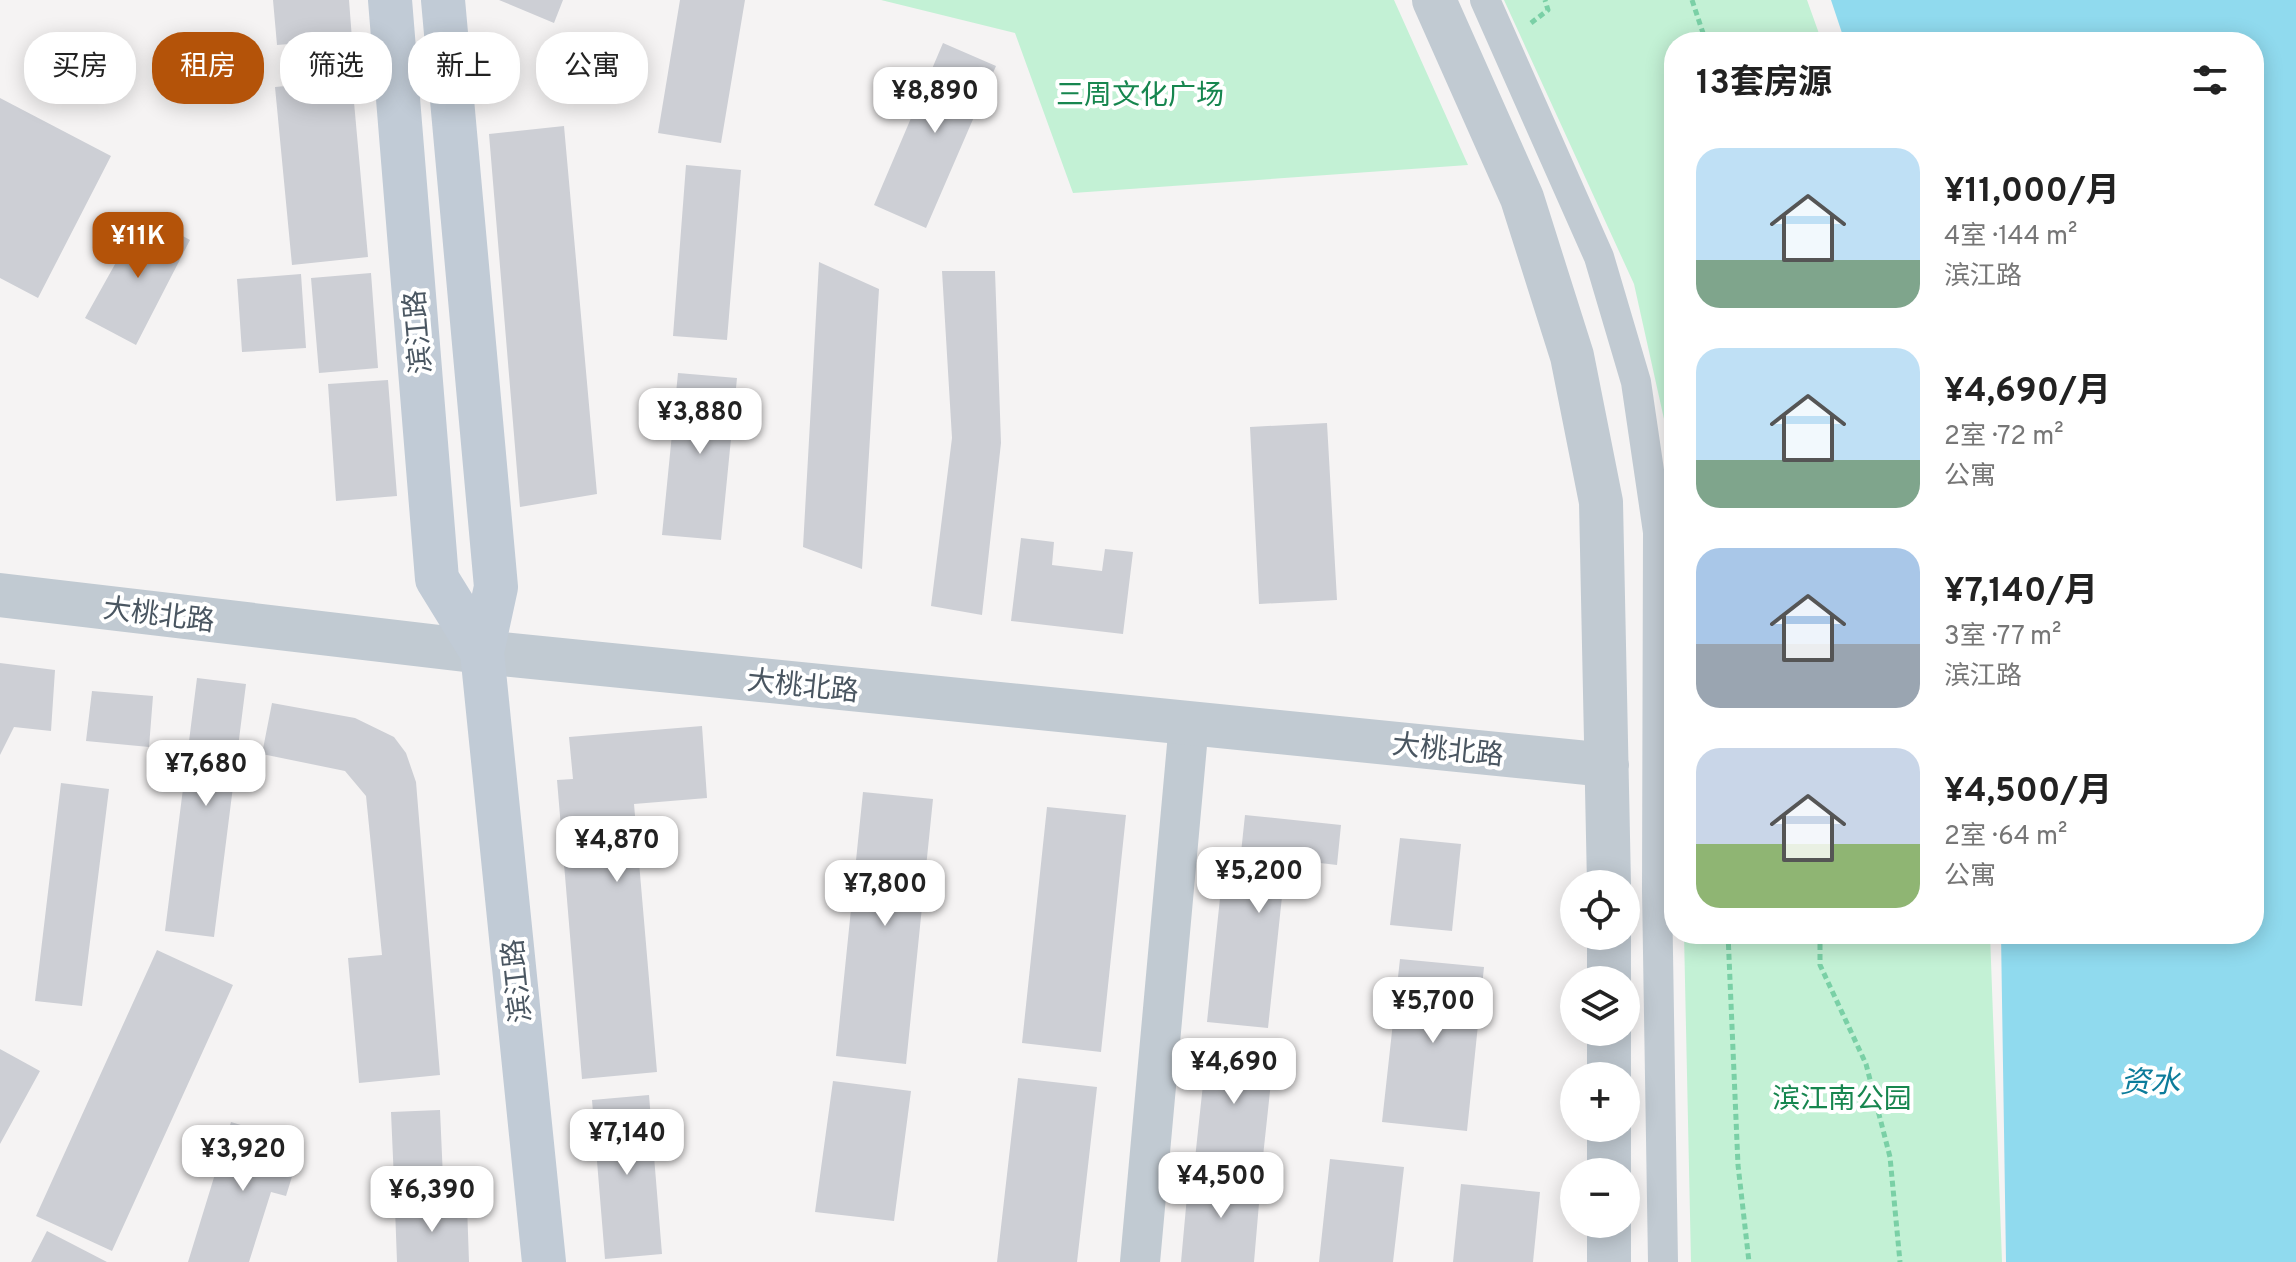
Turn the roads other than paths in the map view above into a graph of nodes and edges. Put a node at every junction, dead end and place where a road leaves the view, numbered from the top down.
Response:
1 (390, 0) edge
2 (443, 0) edge
3 (1434, 0) edge
4 (1485, 0) edge
5 (0, 595) edge
6 (482, 652) junction
7 (1189, 723) junction
8 (1607, 765) junction
9 (1609, 870) edge
10 (1609, 1238) edge
11 (544, 1262) edge
12 (1140, 1262) edge
13 (1609, 1262) edge
14 (1663, 1262) edge

1 - 6 main road, 滨江路
2 - 6 main road, 滨江路
3 - 8 street
4 - 14 street
5 - 6 street, 大桃北路
6 - 7 street, 大桃北路
6 - 11 main road, 滨江路
7 - 8 street, 大桃北路
7 - 12 street
8 - 9 street
10 - 13 street

